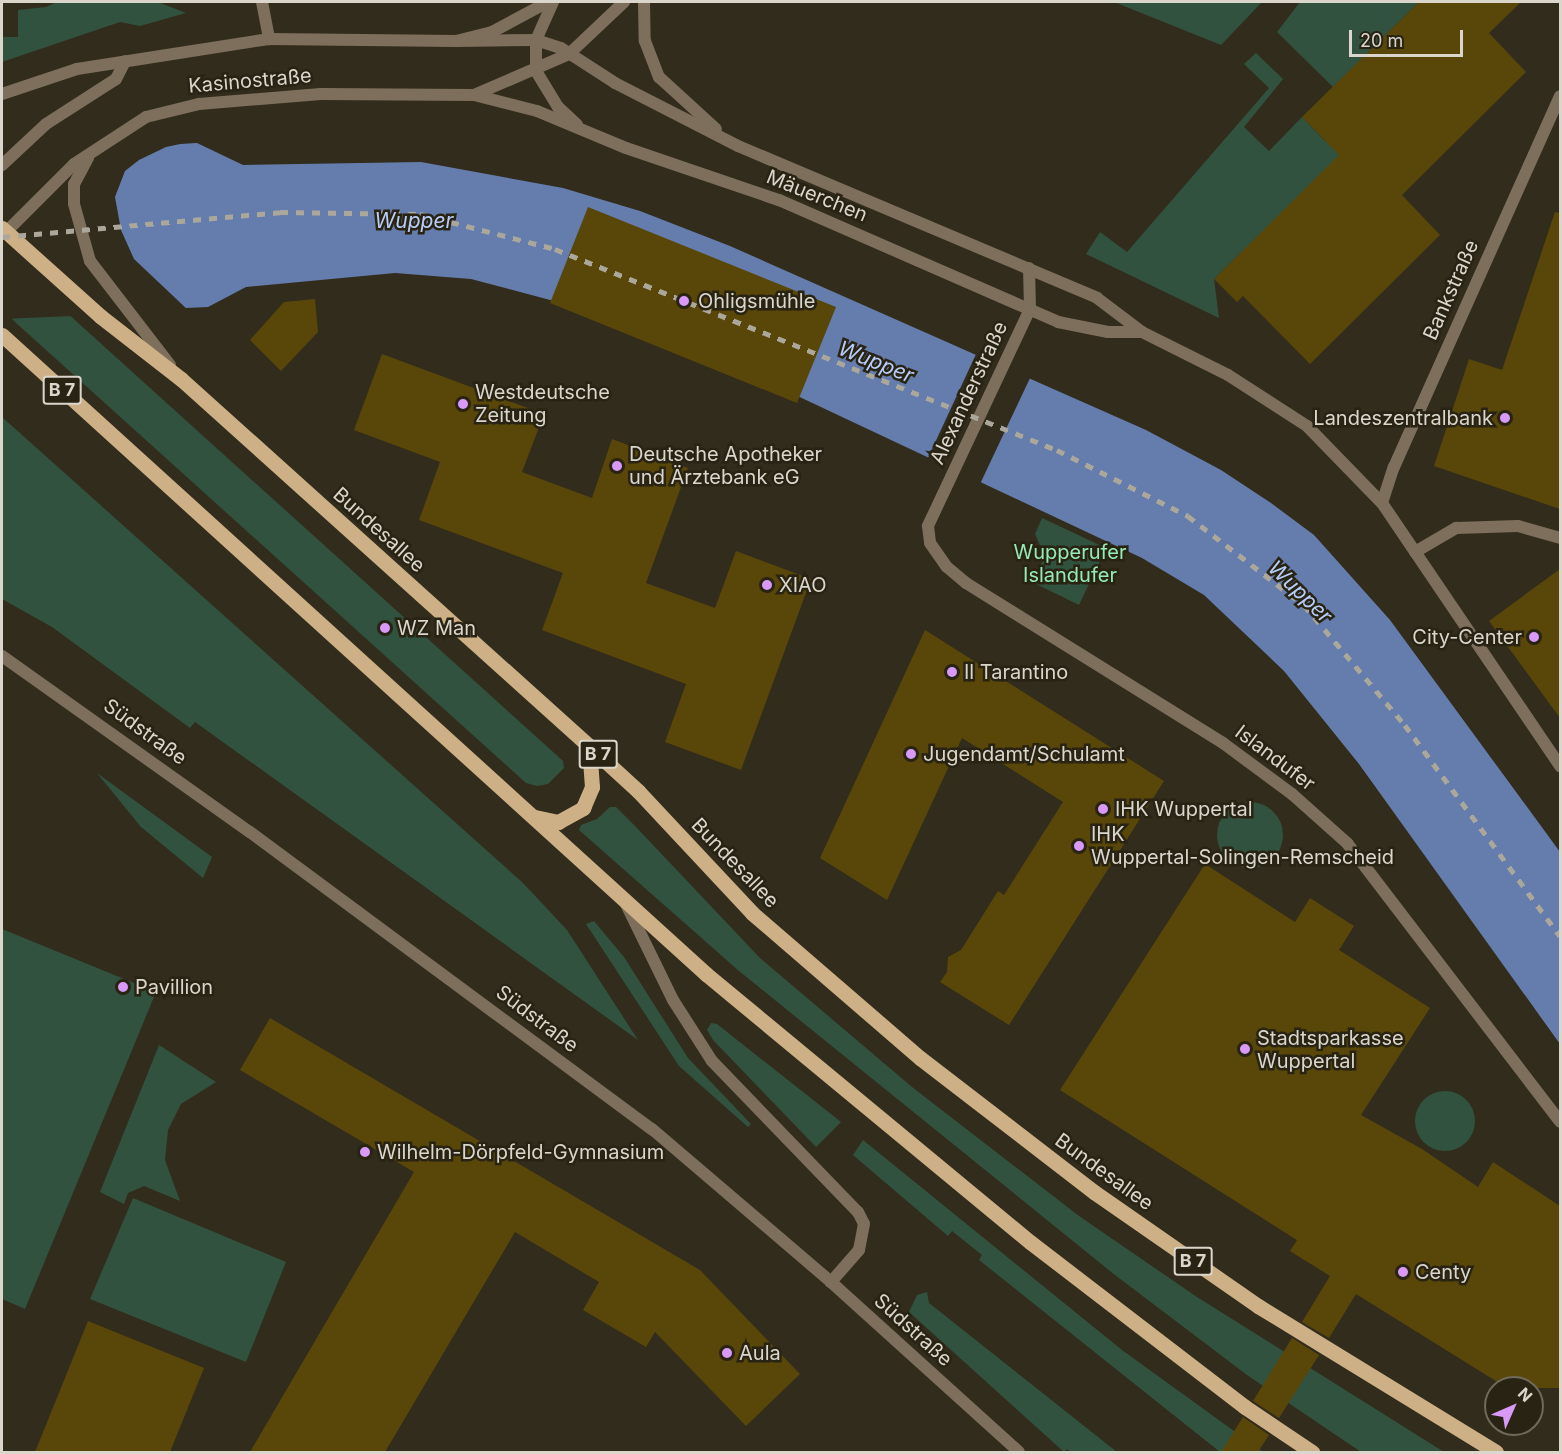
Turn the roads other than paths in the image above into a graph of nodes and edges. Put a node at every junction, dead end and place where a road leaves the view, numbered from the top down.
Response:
1 (259, 2) edge
2 (548, 2) edge
3 (553, 2) edge
4 (624, 2) edge
5 (644, 2) edge
6 (269, 39) junction
7 (536, 40) junction
8 (456, 41) junction
9 (569, 54) junction
10 (125, 61) junction
11 (536, 71) junction
12 (2, 94) edge
13 (474, 96) junction
14 (1560, 96) edge
15 (585, 132) junction
16 (103, 142) junction
17 (738, 146) junction
18 (2, 165) edge
19 (3, 232) edge
20 (1029, 268) junction
21 (1030, 309) junction
22 (1142, 332) junction
23 (2, 334) edge
24 (181, 379) junction
25 (943, 493) joint
26 (1382, 502) junction
27 (1560, 538) edge
28 (1415, 552) junction
29 (2, 656) edge
30 (589, 746) junction
31 (1560, 766) edge
32 (535, 817) junction
33 (626, 903) junction
34 (1560, 1122) edge
35 (831, 1282) junction
36 (1019, 1452) edge
37 (1312, 1452) edge
38 (1496, 1452) edge

1 - 6 street
2 - 8 street, Kasinostraße
3 - 7 street
4 - 9 street, Kasinostraße
5 - 17 street, Mäuerchen
6 - 8 street, Kasinostraße
6 - 10 street, Kasinostraße
7 - 8 street, Mäuerchen
7 - 9 street, Mäuerchen
7 - 11 street
9 - 11 street, Kasinostraße
9 - 17 street, Mäuerchen
10 - 12 street, Kasinostraße
10 - 18 street
11 - 13 street, Kasinostraße
11 - 15 street
13 - 15 street, Mäuerchen
13 - 16 street, Kasinostraße
14 - 26 street, Bankstraße
15 - 21 street, Mäuerchen
16 - 19 street, Kasinostraße
16 - 24 street
17 - 20 street, Mäuerchen
19 - 24 main road, Bundesallee / B 7
20 - 21 street
20 - 22 street, Mäuerchen
21 - 22 street, Mäuerchen
21 - 25 street, Alexanderstraße
22 - 26 street, Mäuerchen
23 - 32 main road, B 7
24 - 30 main road, Bundesallee / B 7
25 - 34 street, Islandufer
26 - 28 street, Mäuerchen
27 - 28 street
28 - 31 street, Mäuerchen
29 - 35 street, Südstraße
30 - 32 main road
30 - 38 main road, Bundesallee / B 7
32 - 33 main road, B 7
33 - 35 street
33 - 37 main road, B 7
35 - 36 street, Südstraße

